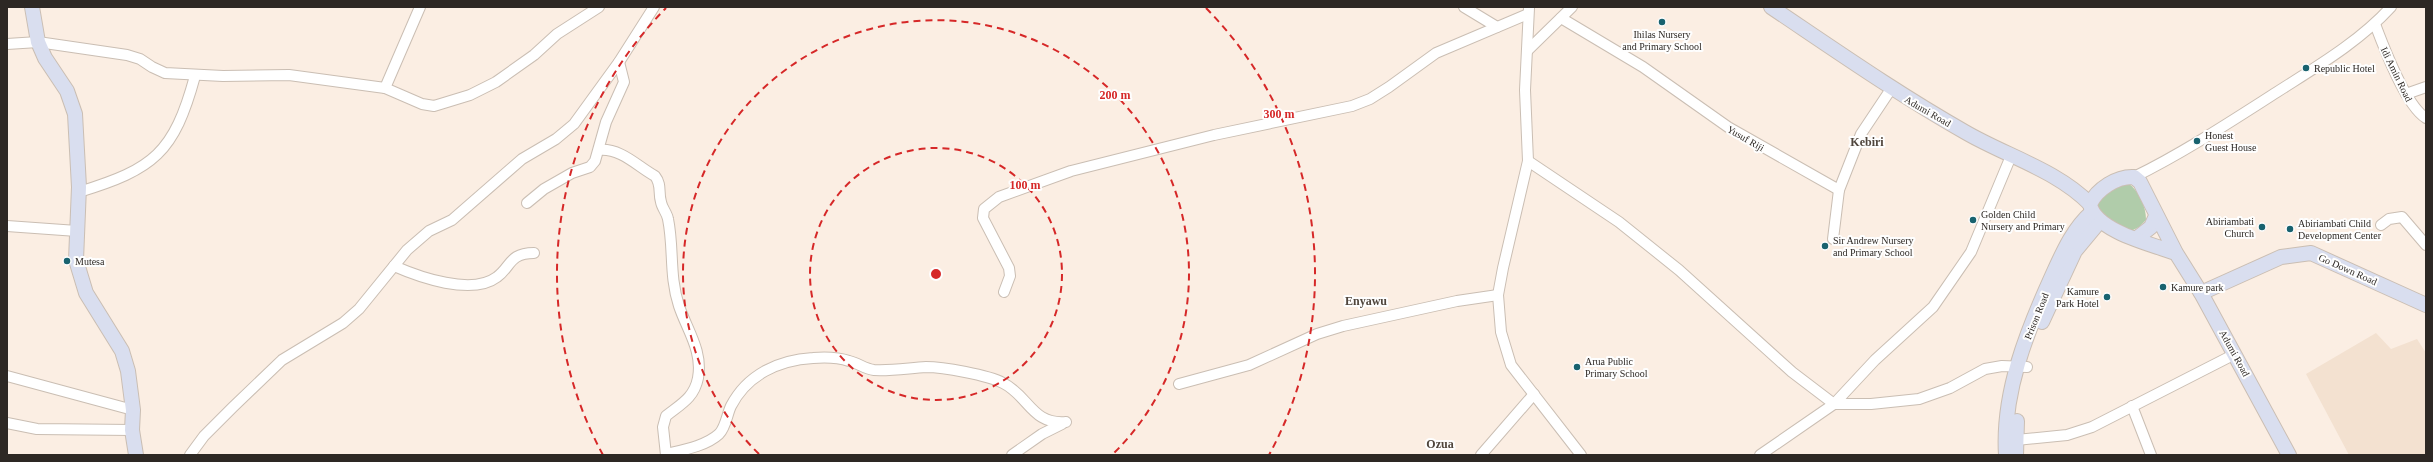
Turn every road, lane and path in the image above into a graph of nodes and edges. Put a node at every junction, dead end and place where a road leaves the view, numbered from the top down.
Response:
1 (32, 7) edge
2 (420, 7) edge
3 (599, 7) edge
4 (654, 7) edge
5 (1464, 7) edge
6 (1572, 7) edge
7 (1771, 7) edge
8 (2391, 7) edge
9 (1528, 10) edge
10 (1561, 18) junction
11 (2375, 24) junction
12 (1497, 27) junction
13 (38, 42) junction
14 (7, 44) edge
15 (1527, 51) junction
16 (619, 62) junction
17 (195, 76) junction
18 (2426, 87) edge
19 (385, 88) junction
20 (1891, 89) junction
21 (2406, 94) junction
22 (2426, 118) edge
23 (599, 150) junction
24 (2011, 156) junction
25 (1528, 161) junction
26 (2134, 177) junction
27 (1839, 190) junction
28 (79, 192) junction
29 (527, 203) dead end
30 (2095, 207) junction
31 (2156, 216) junction
32 (2381, 225) dead end
33 (7, 226) edge
34 (77, 231) junction
35 (2137, 238) junction
36 (1833, 239) dead end
37 (2426, 245) edge
38 (534, 253) dead end
39 (2176, 253) junction
40 (394, 266) junction
41 (1004, 292) dead end
42 (2201, 293) junction
43 (1498, 295) junction
44 (2426, 305) edge
45 (2235, 354) junction
46 (2023, 367) junction
47 (7, 376) edge
48 (1179, 384) dead end
49 (1534, 394) junction
50 (1834, 404) junction
51 (2132, 406) junction
52 (133, 410) junction
53 (7, 423) edge
54 (132, 430) junction
55 (2016, 440) junction
56 (666, 454) edge
57 (136, 455) edge
58 (190, 455) edge
59 (1012, 455) edge
60 (1481, 455) edge
61 (1581, 455) edge
62 (1760, 455) edge
63 (2006, 455) edge
64 (2016, 455) edge
65 (2151, 455) edge
66 (2289, 455) edge

1 - 13 main road
2 - 19 street
3 - 19 street
4 - 16 street
5 - 12 street
6 - 10 street
7 - 20 main road, Adumi Road
8 - 11 street
9 - 12 street
9 - 15 street
10 - 15 street
10 - 27 street, Yusuf Riji
11 - 21 street, Idi Amin Road
11 - 26 street
12 - 41 street
13 - 14 street
13 - 17 street
13 - 28 main road
15 - 25 street
16 - 23 street
16 - 40 street
17 - 19 street
17 - 28 street
18 - 21 street
20 - 24 main road, Adumi Road
20 - 27 street
21 - 22 street, Idi Amin Road
23 - 29 street
23 - 56 street
24 - 30 main road, Adumi Road
24 - 50 street
25 - 43 street
25 - 50 street
26 - 30 main road
26 - 31 main road, Adumi Road
27 - 36 street
28 - 34 main road
30 - 35 main road, Adumi Road
30 - 46 main road, Prison Road
31 - 35 main road
31 - 39 main road, Adumi Road
32 - 37 street
33 - 34 street
34 - 52 main road
35 - 39 main road, Adumi Road
38 - 40 street
39 - 42 main road, Adumi Road
40 - 58 street
42 - 44 main road, Go Down Road
42 - 45 main road, Adumi Road
43 - 48 street
43 - 49 street
45 - 51 street
45 - 66 main road, Adumi Road
46 - 50 street
46 - 55 main road, Prison Road
46 - 63 main road, Prison Road
47 - 52 street
49 - 60 street
49 - 61 street
50 - 62 street
51 - 55 street
51 - 65 street
52 - 54 main road
53 - 54 street
54 - 57 main road
55 - 64 main road, Prison Road
56 - 59 street

